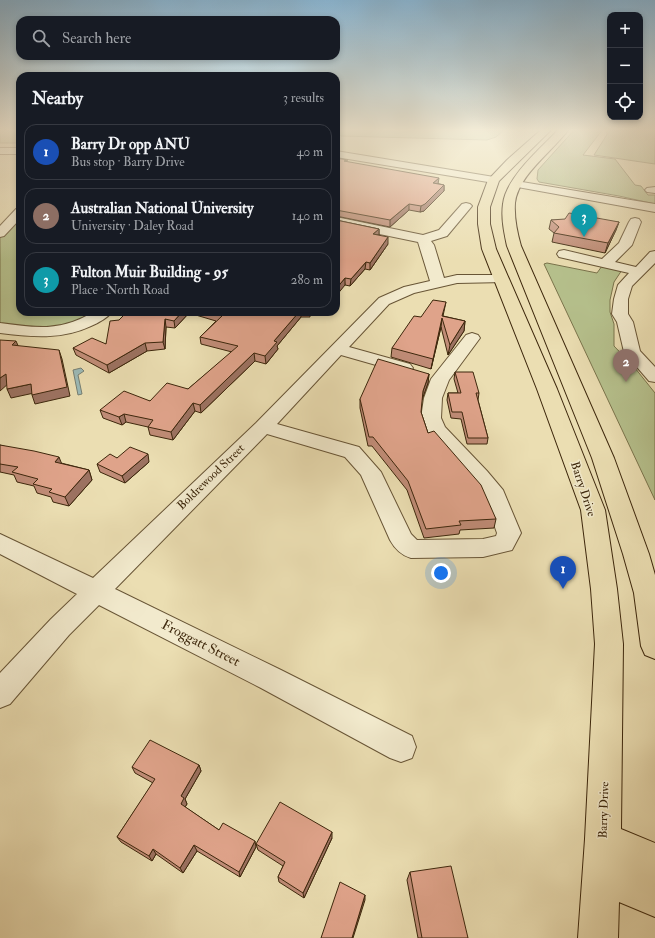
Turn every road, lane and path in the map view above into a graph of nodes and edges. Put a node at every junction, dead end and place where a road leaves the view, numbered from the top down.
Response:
1 (456, 173) edge
2 (501, 173) edge
3 (524, 173) edge
4 (529, 173) edge
5 (494, 180) junction
6 (516, 184) junction
7 (570, 193) junction
8 (510, 199) junction
9 (636, 204) junction
10 (466, 206) dead end
11 (655, 208) edge
12 (16, 216) edge
13 (340, 222) edge
14 (635, 222) dead end
15 (0, 233) edge
16 (422, 239) junction
17 (564, 254) dead end
18 (655, 255) edge
19 (606, 263) junction
20 (637, 271) junction
21 (515, 282) junction
22 (438, 283) junction
23 (98, 316) edge
24 (0, 328) edge
25 (472, 338) dead end
26 (338, 349) junction
27 (428, 375) junction
28 (655, 377) edge
29 (262, 427) junction
30 (0, 543) edge
31 (636, 554) junction
32 (655, 576) edge
33 (96, 590) junction
34 (655, 646) edge
35 (0, 694) edge
36 (401, 747) dead end
37 (603, 839) junction
38 (655, 862) edge
39 (602, 876) junction
40 (655, 898) edge
41 (598, 938) edge

1 - 5 street
2 - 5 main road, Barry Drive
3 - 6 main road, Barry Drive
4 - 7 street
5 - 6 main road
5 - 21 main road, Barry Drive
6 - 7 street
6 - 8 main road, Barry Drive
7 - 9 street
8 - 9 street
8 - 21 main road, Barry Drive
9 - 11 street
10 - 16 street
12 - 15 street
13 - 16 street
14 - 19 street
16 - 22 street
17 - 19 street
18 - 20 street
19 - 20 street
20 - 28 street
21 - 22 street, Boldrewood Street
21 - 31 main road, Barry Drive
21 - 37 main road, Barry Drive
22 - 26 street, Boldrewood Street
23 - 24 street
25 - 27 street
26 - 27 street
26 - 29 street, Boldrewood Street
27 - 29 street
29 - 33 street, Boldrewood Street
30 - 33 street, Froggatt Street
31 - 32 main road
31 - 34 main road, Barry Drive
33 - 35 street, Boldrewood Street
33 - 36 street, Froggatt Street
37 - 38 main road
37 - 39 main road, Barry Drive
39 - 40 main road
39 - 41 main road, Barry Drive

